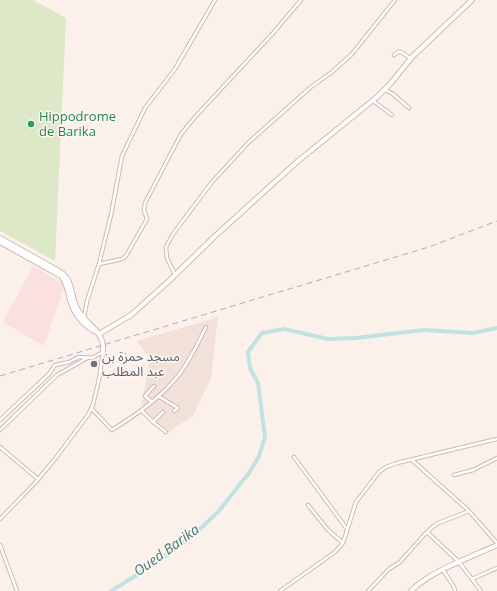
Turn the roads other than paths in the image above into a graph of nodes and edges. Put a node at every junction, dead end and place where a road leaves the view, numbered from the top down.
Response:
1 (215, 0) edge
2 (301, 0) edge
3 (395, 0) edge
4 (472, 0) edge
5 (394, 55) dead end
6 (410, 58) junction
7 (384, 89) junction
8 (372, 100) junction
9 (409, 108) dead end
10 (392, 115) dead end
11 (0, 238) edge
12 (0, 242) edge
13 (99, 264) junction
14 (175, 276) junction
15 (83, 320) junction
16 (206, 326) dead end
17 (98, 333) junction
18 (103, 352) junction
19 (89, 357) junction
20 (154, 386) dead end
21 (158, 396) junction
22 (152, 402) junction
23 (91, 408) junction
24 (142, 411) junction
25 (174, 411) dead end
26 (163, 412) dead end
27 (0, 420) edge
28 (153, 422) junction
29 (0, 430) edge
30 (166, 432) dead end
31 (497, 439) edge
32 (0, 447) edge
33 (294, 457) dead end
34 (497, 458) edge
35 (412, 460) junction
36 (454, 475) dead end
37 (38, 479) junction
38 (308, 505) dead end
39 (469, 511) junction
40 (0, 519) edge
41 (347, 529) junction
42 (427, 532) junction
43 (343, 543) junction
44 (497, 544) edge
45 (0, 545) edge
46 (459, 562) junction
47 (497, 568) edge
48 (443, 570) junction
49 (472, 579) junction
50 (17, 591) edge
51 (280, 591) edge
52 (368, 591) edge
53 (411, 591) edge
54 (455, 591) edge
55 (482, 591) edge

1 - 13 street
2 - 13 street
3 - 14 street
4 - 6 street
5 - 6 street
6 - 7 street
7 - 8 street
7 - 9 street
8 - 10 street
8 - 14 street
11 - 15 street
12 - 15 street
13 - 15 street
14 - 17 street
15 - 17 street
16 - 21 street
17 - 18 street
18 - 19 street
18 - 23 street
19 - 27 street
19 - 29 street
20 - 22 street
21 - 22 street
21 - 25 street
22 - 24 street
23 - 24 street
23 - 37 street
24 - 28 street
26 - 28 street
28 - 30 street
31 - 35 street
32 - 37 street
33 - 41 street
34 - 36 street
35 - 39 street
35 - 41 street
37 - 40 street
38 - 43 street
39 - 42 street
39 - 44 street
41 - 43 street
42 - 46 street
42 - 52 street
43 - 51 street
44 - 46 street
45 - 50 street
46 - 48 street
46 - 49 street
47 - 49 street
48 - 53 street
48 - 54 street
49 - 55 street

